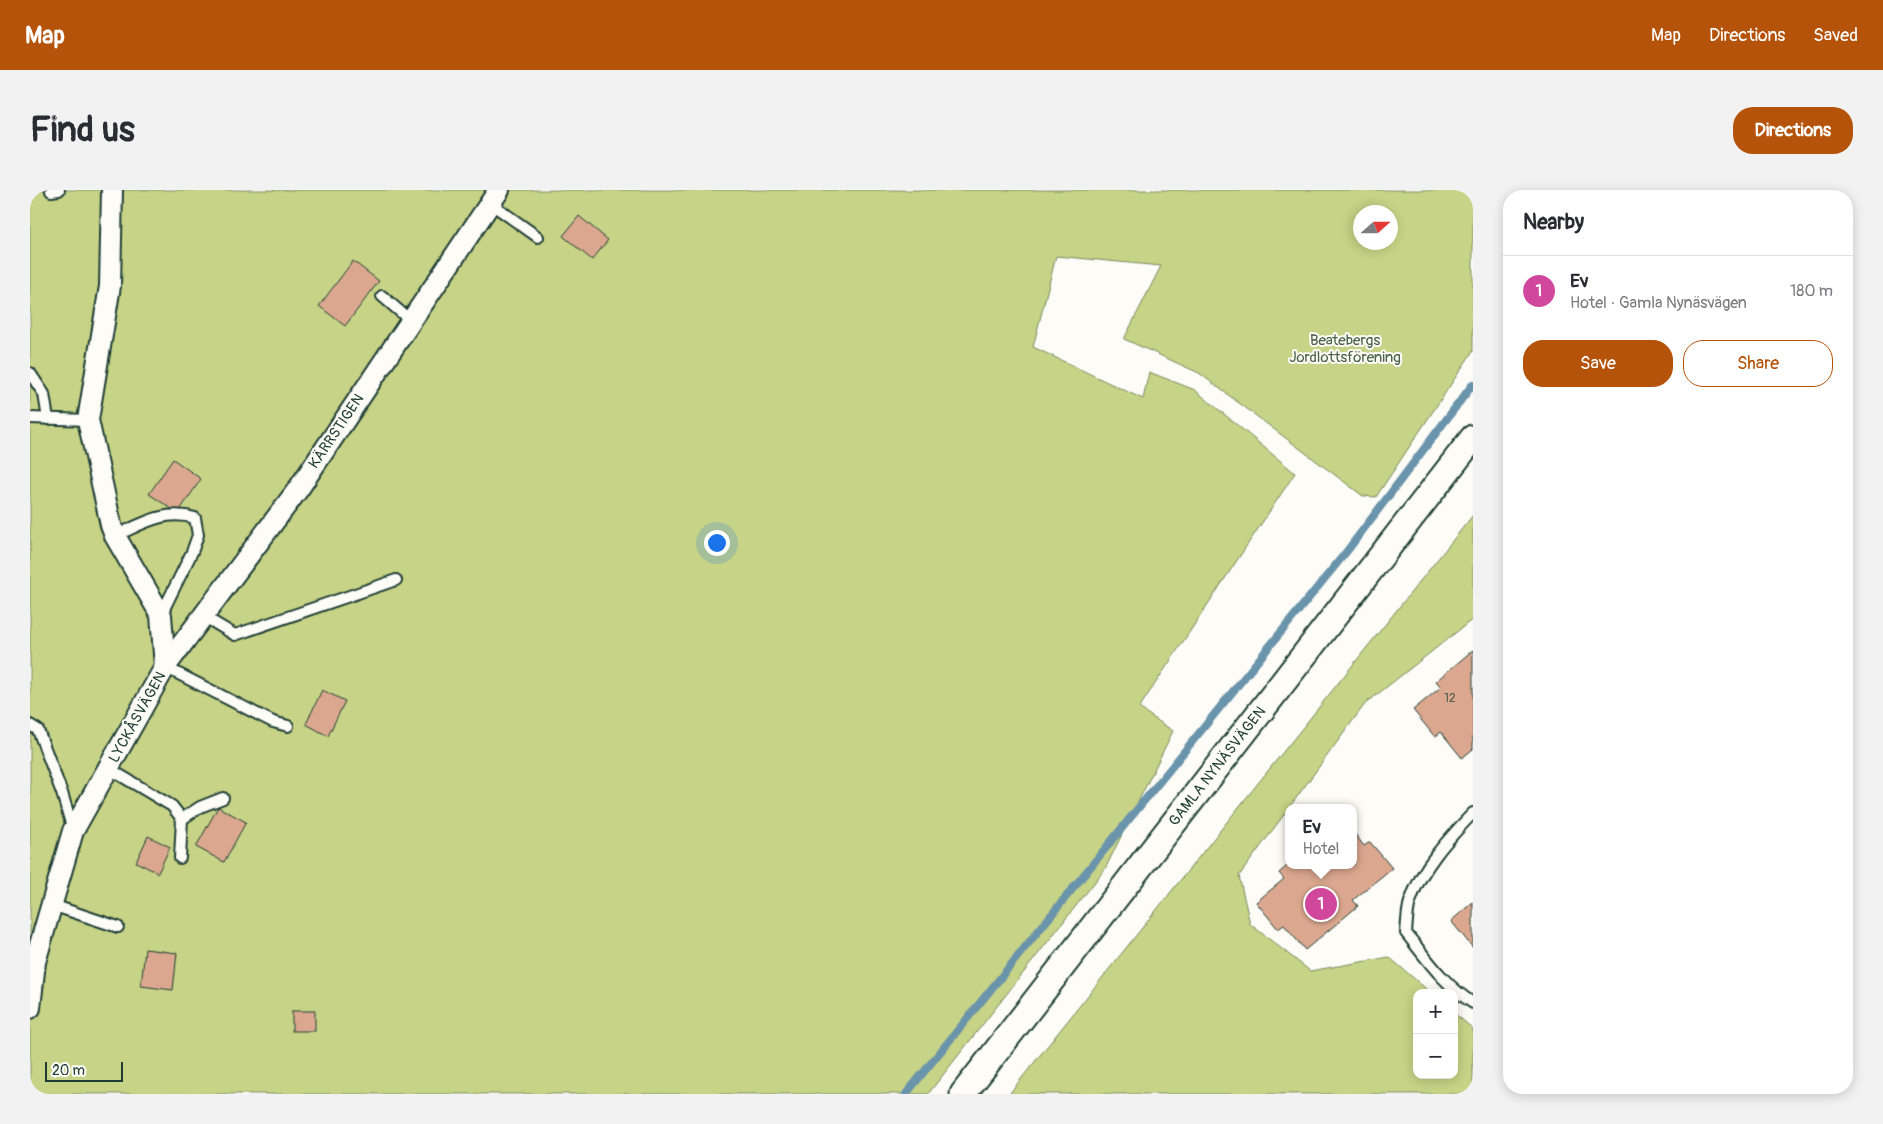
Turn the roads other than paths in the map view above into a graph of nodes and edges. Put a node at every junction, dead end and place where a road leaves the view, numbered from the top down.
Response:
1 (112, 190) edge
2 (495, 196) edge
3 (538, 237) dead end
4 (382, 296) dead end
5 (411, 321) junction
6 (30, 373) edge
7 (30, 418) edge
8 (48, 418) junction
9 (88, 420) junction
10 (1473, 438) edge
11 (115, 536) junction
12 (396, 580) dead end
13 (161, 615) junction
14 (203, 616) junction
15 (165, 666) junction
16 (30, 725) edge
17 (288, 726) dead end
18 (108, 768) junction
19 (223, 798) dead end
20 (1473, 813) edge
21 (182, 819) junction
22 (73, 831) junction
23 (180, 858) dead end
24 (52, 905) junction
25 (118, 927) dead end
26 (1473, 1002) edge
27 (30, 1008) edge
28 (963, 1094) edge

1 - 9 street, LYCKÅSVÄGEN
2 - 3 lane
2 - 5 street, KÄRRSTIGEN
4 - 5 lane
5 - 14 street, KÄRRSTIGEN
6 - 8 lane
7 - 8 lane
8 - 9 lane
9 - 11 street, LYCKÅSVÄGEN
10 - 28 street, GAMLA NYNÄSVÄGEN
11 - 13 street, LYCKÅSVÄGEN
11 - 13 lane
12 - 14 lane
13 - 15 street, LYCKÅSVÄGEN
14 - 15 street, KÄRRSTIGEN
15 - 17 lane
15 - 18 street, LYCKÅSVÄGEN
16 - 22 lane
18 - 21 lane
18 - 22 street, LYCKÅSVÄGEN
19 - 21 lane
20 - 26 lane
21 - 23 lane
22 - 24 street, LYCKÅSVÄGEN
24 - 25 lane
24 - 27 street, LYCKÅSVÄGEN

